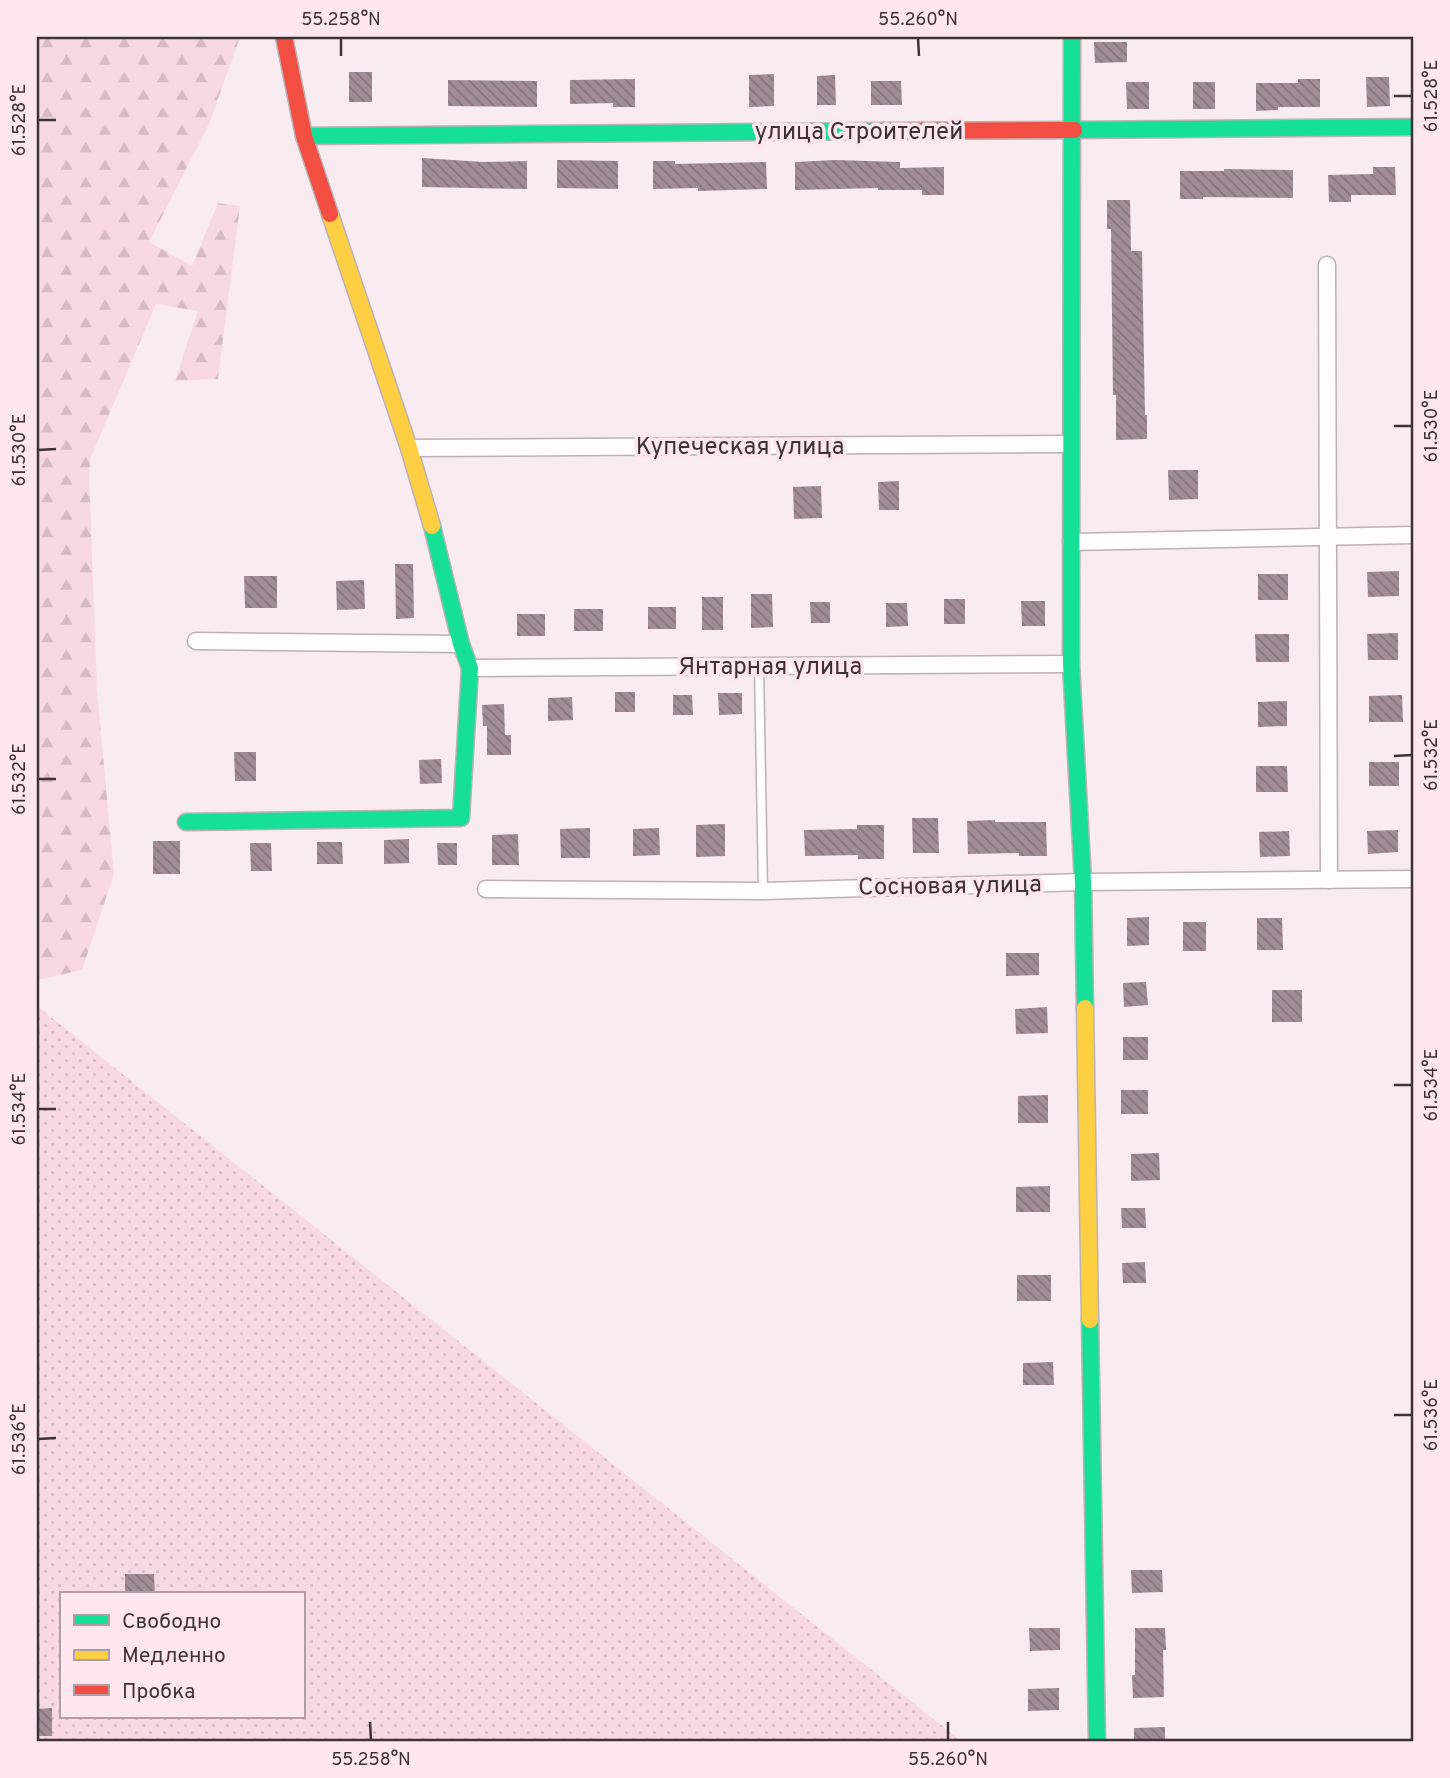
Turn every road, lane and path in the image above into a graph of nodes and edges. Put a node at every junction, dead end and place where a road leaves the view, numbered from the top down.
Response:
1 (284, 37) edge
2 (1072, 37) edge
3 (1413, 127) edge
4 (1071, 130) junction
5 (304, 136) junction
6 (1327, 265) dead end
7 (1070, 444) junction
8 (409, 448) junction
9 (1413, 535) edge
10 (1326, 537) junction
11 (1071, 542) junction
12 (196, 641) dead end
13 (461, 644) junction
14 (1071, 664) junction
15 (759, 666) junction
16 (470, 668) junction
17 (186, 822) dead end
18 (1413, 879) edge
19 (1329, 880) junction
20 (1083, 882) junction
21 (486, 888) dead end
22 (763, 891) junction
23 (1097, 1741) edge

1 - 5 street
2 - 4 street
3 - 4 street, улица Строителей
4 - 5 street, улица Строителей
4 - 7 street
5 - 8 street
6 - 10 street
7 - 8 street, Купеческая улица
7 - 11 street
8 - 13 street
9 - 10 street
10 - 11 street
10 - 19 street
11 - 14 street
12 - 13 street
13 - 16 street
14 - 15 street, Янтарная улица
14 - 20 street
15 - 16 street, Янтарная улица
15 - 22 lane
16 - 17 street
18 - 19 street, Сосновая улица
19 - 20 street, Сосновая улица
20 - 22 street, Сосновая улица
20 - 23 street
21 - 22 street, Сосновая улица

